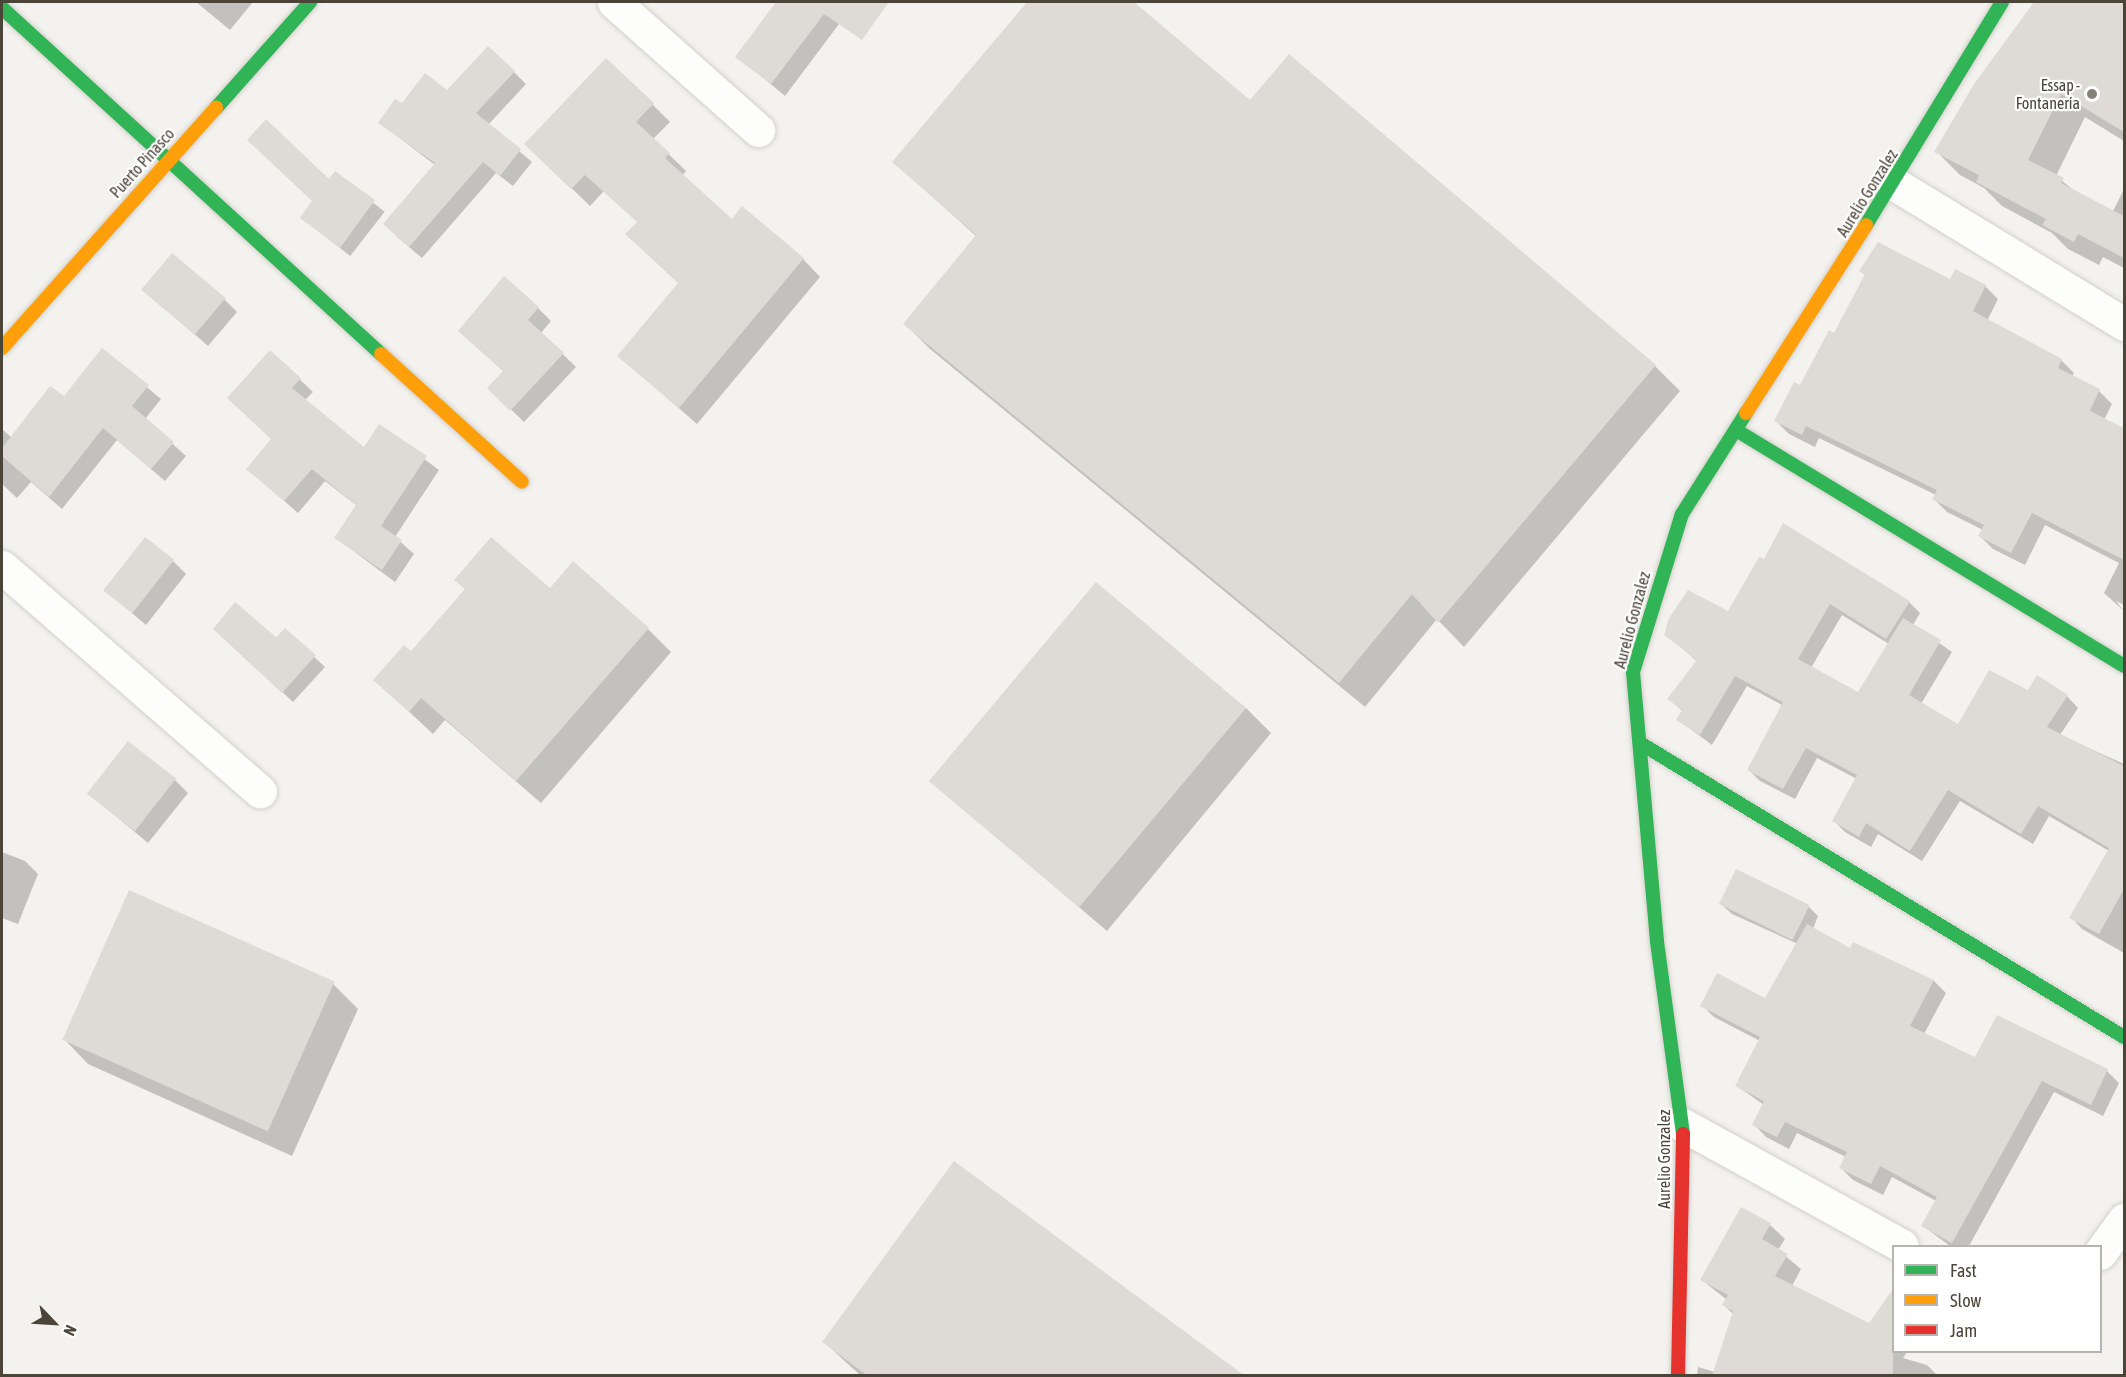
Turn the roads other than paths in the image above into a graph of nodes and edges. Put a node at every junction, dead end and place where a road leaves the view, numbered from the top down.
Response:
1 (310, 2) edge
2 (614, 2) edge
3 (2002, 2) edge
4 (2, 8) edge
5 (758, 130) dead end
6 (168, 157) junction
7 (1893, 183) junction
8 (2124, 324) edge
9 (2, 348) edge
10 (1736, 430) junction
11 (522, 482) dead end
12 (2, 567) edge
13 (2124, 666) edge
14 (1640, 743) junction
15 (260, 791) dead end
16 (2124, 1037) edge
17 (1683, 1125) junction
18 (1900, 1245) edge
19 (1678, 1376) edge

1 - 6 street, Puerto Pinasco
2 - 5 street
3 - 7 street, Aurelio Gonzalez
4 - 6 street
6 - 9 street, Puerto Pinasco
6 - 11 street
7 - 8 street
7 - 10 street, Aurelio Gonzalez
10 - 13 street
10 - 14 street, Aurelio Gonzalez
12 - 15 street
14 - 16 street
14 - 17 street, Aurelio Gonzalez
17 - 18 street
17 - 19 street, Aurelio Gonzalez

